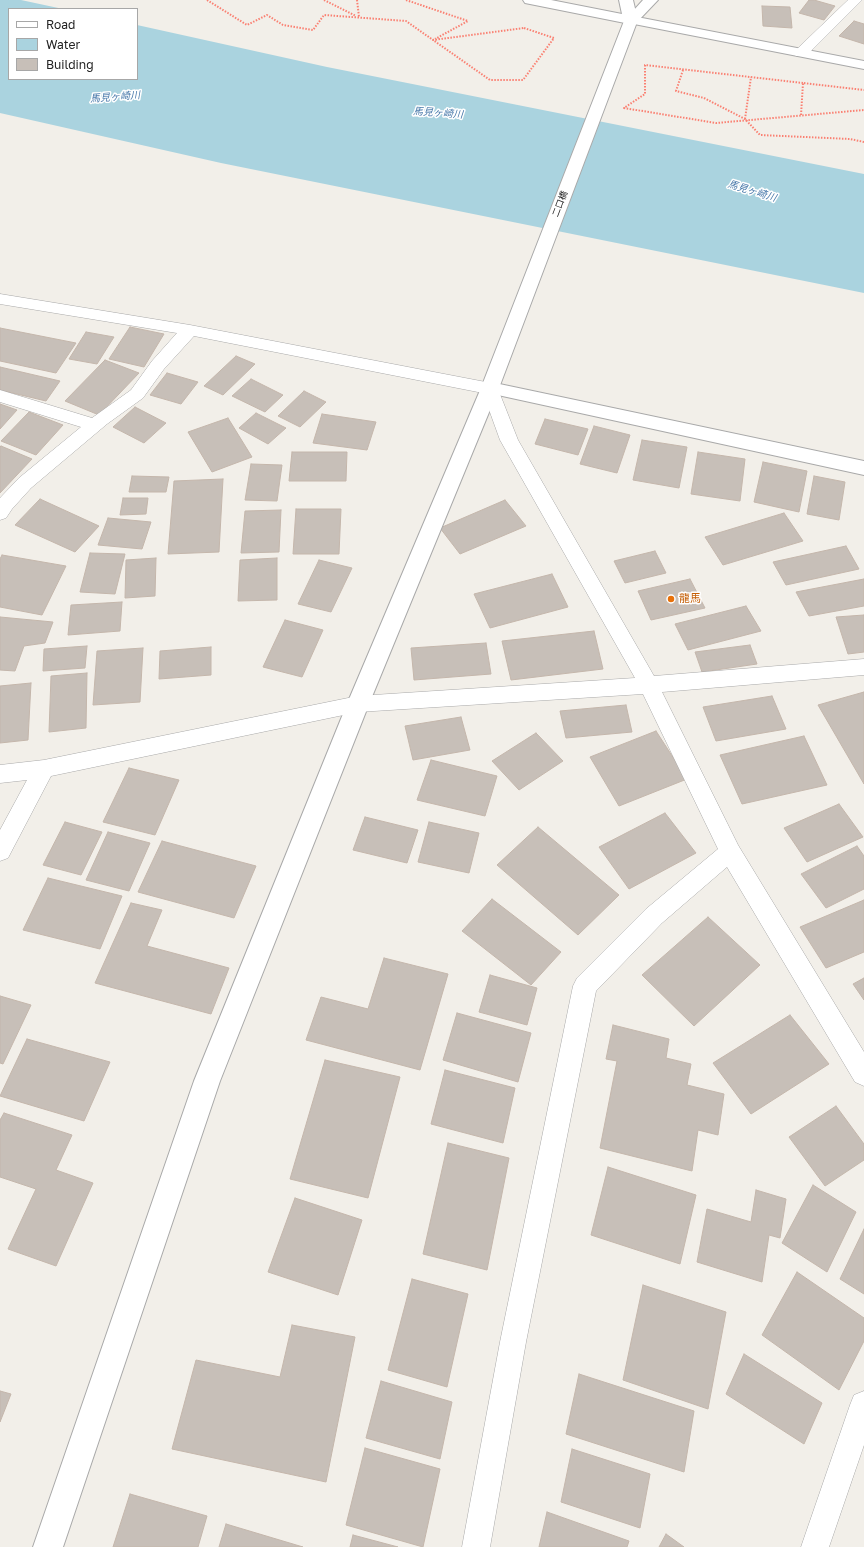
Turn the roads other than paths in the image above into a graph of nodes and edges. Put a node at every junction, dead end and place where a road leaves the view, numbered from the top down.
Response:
1 (530, 0) edge
2 (626, 0) edge
3 (651, 0) edge
4 (855, 0) edge
5 (631, 21) junction
6 (801, 53) junction
7 (864, 65) edge
8 (0, 298) edge
9 (190, 330) junction
10 (490, 388) junction
11 (0, 396) edge
12 (95, 425) junction
13 (864, 468) edge
14 (2, 507) edge
15 (864, 667) edge
16 (649, 685) junction
17 (358, 704) junction
18 (44, 769) junction
19 (0, 774) edge
20 (0, 851) edge
21 (730, 852) junction
22 (864, 1074) edge
23 (864, 1405) edge
24 (48, 1547) edge
25 (476, 1547) edge
26 (815, 1547) edge

1 - 5 street
2 - 5 street
3 - 5 street
4 - 6 lane
5 - 6 street
5 - 10 street, 二口橋
6 - 7 street
8 - 9 lane
9 - 10 lane
9 - 12 lane
10 - 13 street
10 - 16 lane
10 - 17 street, 二口橋
11 - 12 lane
12 - 14 lane
15 - 16 lane
16 - 17 lane
16 - 21 lane
17 - 18 lane
17 - 24 street, 二口橋
18 - 19 lane
18 - 20 lane
21 - 22 lane
21 - 25 lane
23 - 26 lane

